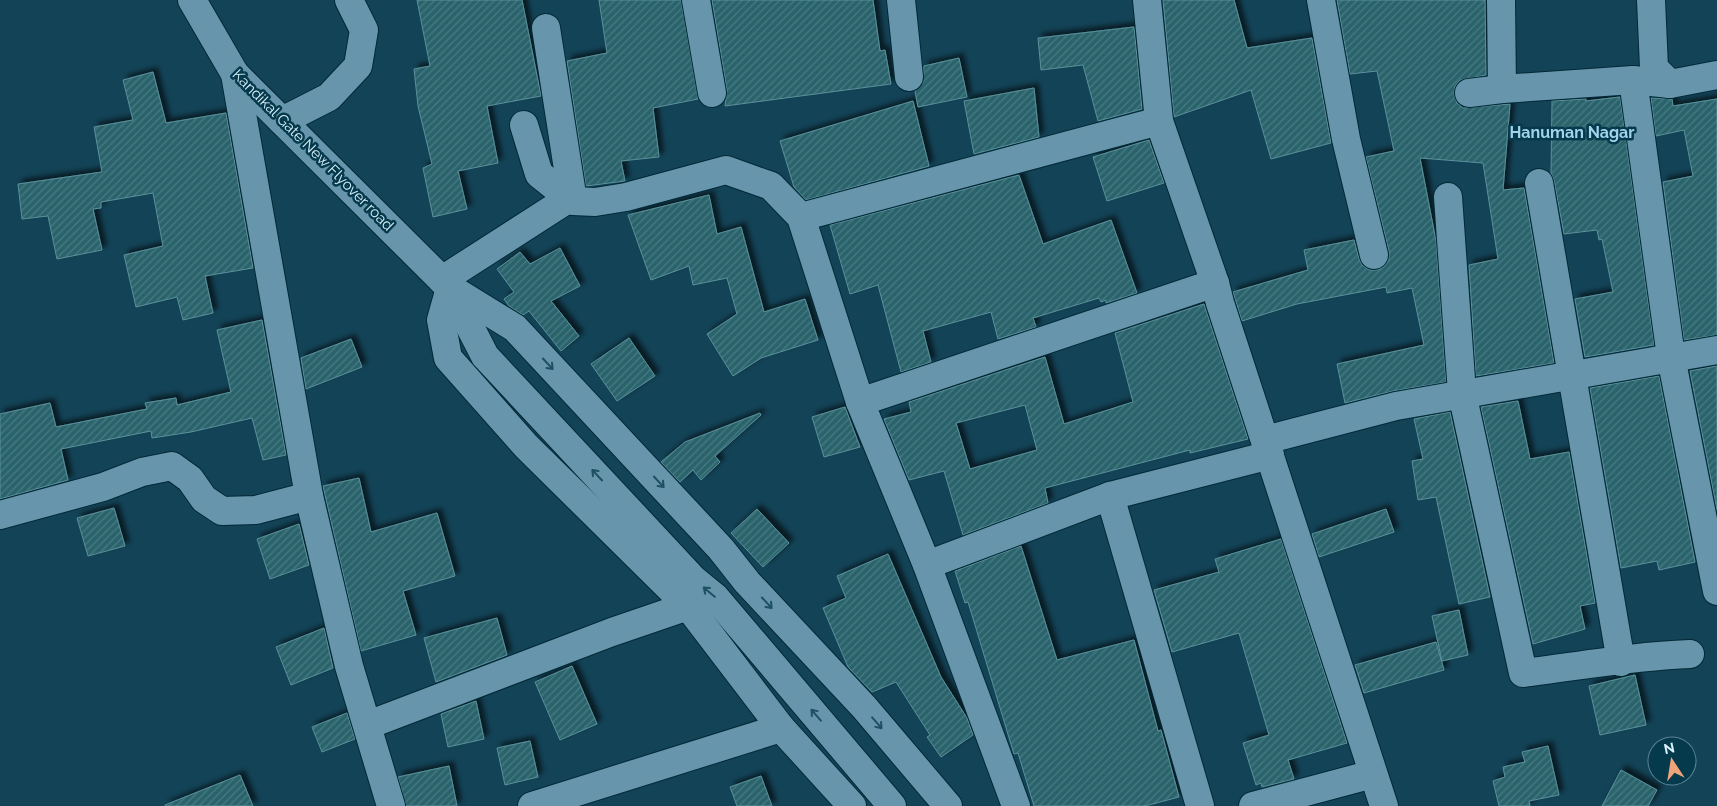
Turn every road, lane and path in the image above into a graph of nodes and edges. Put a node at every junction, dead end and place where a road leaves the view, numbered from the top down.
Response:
1 (192, 0) edge
2 (349, 0) edge
3 (696, 0) edge
4 (900, 0) edge
5 (1147, 0) edge
6 (1321, 0) edge
7 (1501, 0) edge
8 (1651, 0) edge
9 (546, 28) dead end
10 (235, 74) junction
11 (1717, 75) edge
12 (908, 77) dead end
13 (1633, 80) junction
14 (1670, 84) junction
15 (1502, 89) junction
16 (712, 92) dead end
17 (1469, 93) dead end
18 (282, 121) junction
19 (1159, 122) junction
20 (524, 125) dead end
21 (1539, 184) dead end
22 (1448, 197) dead end
23 (571, 200) junction
24 (801, 217) junction
25 (1374, 255) dead end
26 (1216, 283) junction
27 (446, 284) junction
28 (1717, 350) edge
29 (1671, 357) junction
30 (1572, 375) junction
31 (1462, 393) junction
32 (860, 402) junction
33 (1267, 448) junction
34 (309, 496) junction
35 (1110, 496) junction
36 (0, 515) edge
37 (927, 565) junction
38 (1717, 591) edge
39 (688, 606) junction
40 (1690, 654) dead end
41 (1621, 662) junction
42 (368, 725) junction
43 (781, 728) junction
44 (1373, 774) junction
45 (391, 806) edge
46 (532, 806) edge
47 (852, 806) edge
48 (892, 806) edge
49 (948, 806) edge
50 (1016, 806) edge
51 (1200, 806) edge
52 (1254, 806) edge
53 (1384, 806) edge

1 - 10 street, Kandikal Gate New Flyover road
2 - 18 street
3 - 16 street
4 - 12 street
5 - 19 street
6 - 25 street
7 - 15 street
8 - 14 street
9 - 23 street
10 - 18 street, Kandikal Gate New Flyover road
10 - 34 street
11 - 14 street
13 - 14 street
13 - 15 street
13 - 29 street
15 - 17 street
18 - 27 street, Kandikal Gate New Flyover road
19 - 24 street
19 - 26 street
20 - 23 street
21 - 30 street
22 - 31 street
23 - 24 street
23 - 27 street
24 - 32 street
26 - 32 street
26 - 33 street
27 - 39 street
48 -> 27 street
27 -> 49 street
28 - 29 street
29 - 30 street
29 - 38 street
30 - 31 street
30 - 41 street
31 - 33 street
31 - 41 street
32 - 37 street
33 - 35 street
33 - 44 street
34 - 36 street
34 - 42 street
35 - 37 street
35 - 51 street
37 - 50 street
39 - 42 street
39 - 43 street
40 - 41 street
42 - 45 street
43 - 46 street
43 - 47 street
44 - 52 street
44 - 53 street

